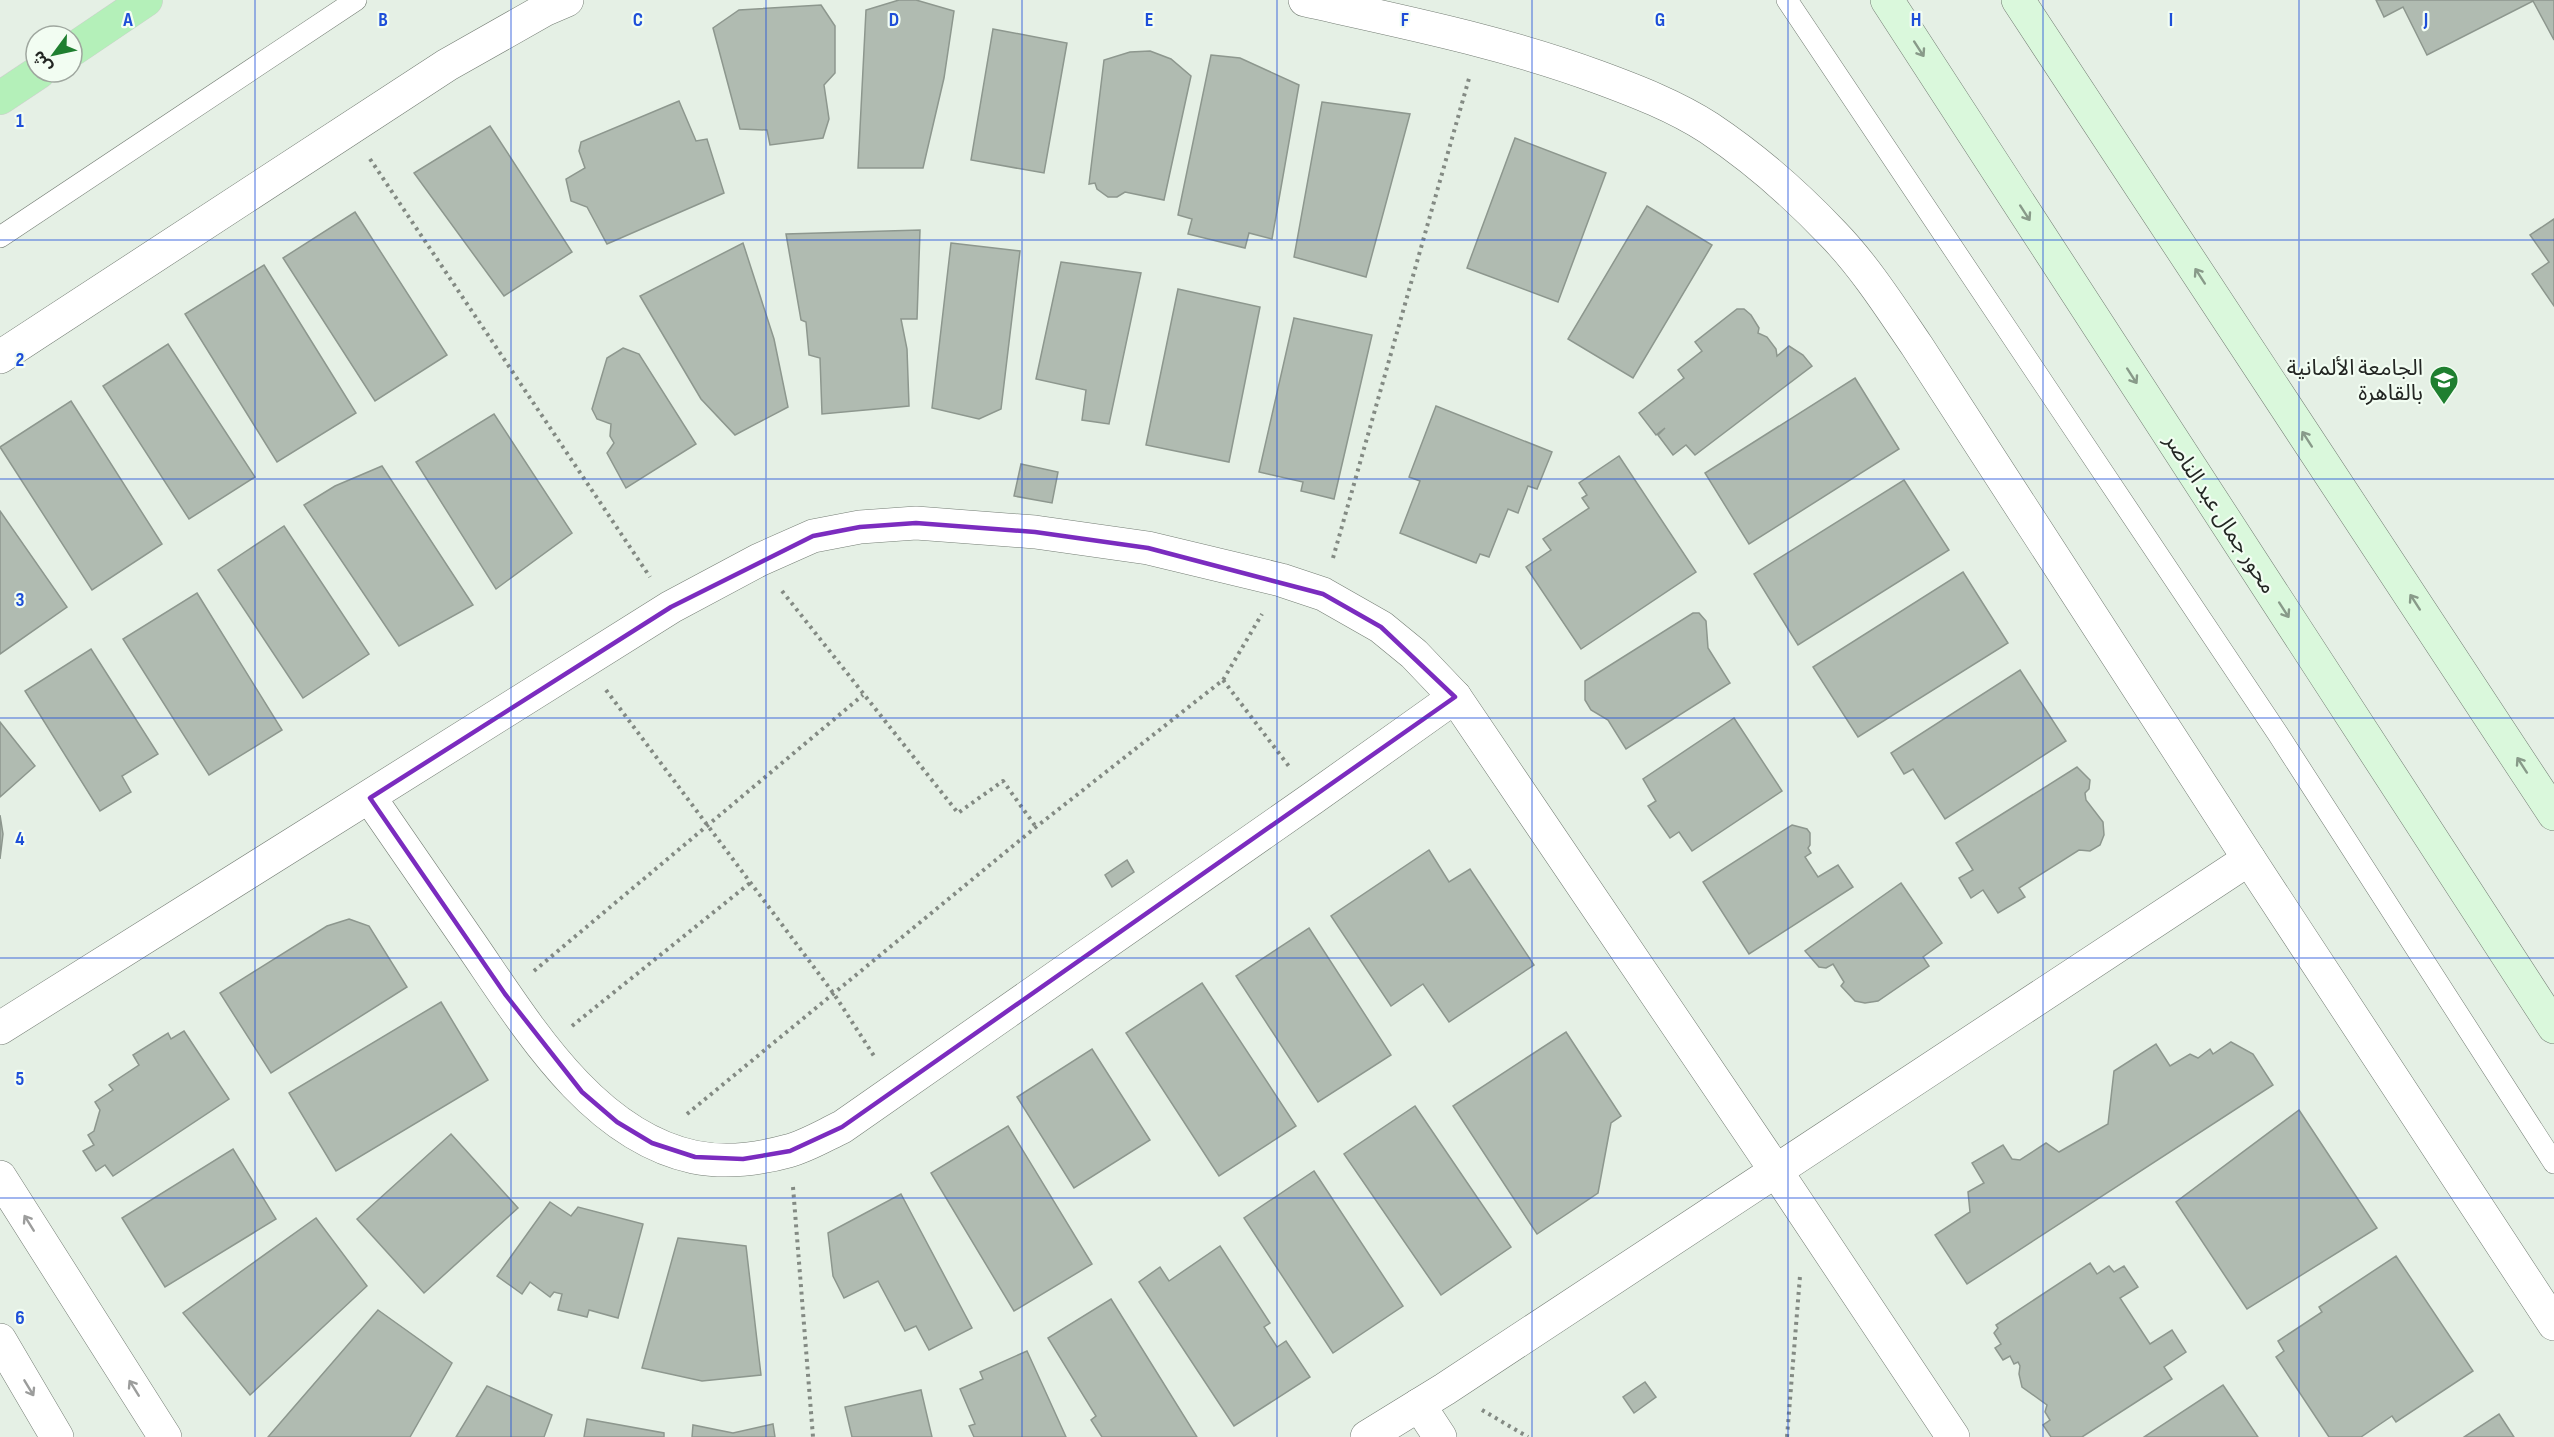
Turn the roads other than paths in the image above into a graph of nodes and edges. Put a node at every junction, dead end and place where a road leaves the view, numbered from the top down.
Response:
1 (146, 0) edge
2 (356, 0) edge
3 (567, 0) edge
4 (1305, 0) edge
5 (1787, 0) edge
6 (1887, 0) edge
7 (2018, 0) edge
8 (84, 42) edge
9 (24, 82) edge
10 (0, 98) edge
11 (0, 237) edge
12 (0, 357) edge
13 (1455, 697) junction
14 (370, 798) junction
15 (2554, 814) edge
16 (2248, 859) junction
17 (2554, 1027) edge
18 (0, 1028) edge
19 (2554, 1163) edge
20 (1776, 1171) junction
21 (0, 1177) edge
22 (2554, 1324) edge
23 (0, 1340) edge
24 (1432, 1397) junction
25 (57, 1437) edge
26 (165, 1437) edge
27 (1367, 1437) edge
28 (1440, 1437) edge
29 (1953, 1437) edge

1 - 8 main road
2 - 11 lane
3 - 12 street
4 - 16 street
5 - 19 lane
6 -> 17 main road, محور جمال عبد الناصر
15 -> 7 main road
9 - 10 main road
13 - 14 street
13 - 14 street
13 - 20 street
14 - 18 street
16 - 20 street
16 - 22 street
20 - 24 street
20 - 29 street
26 -> 21 street
23 -> 25 street
24 - 27 street
24 - 28 street

